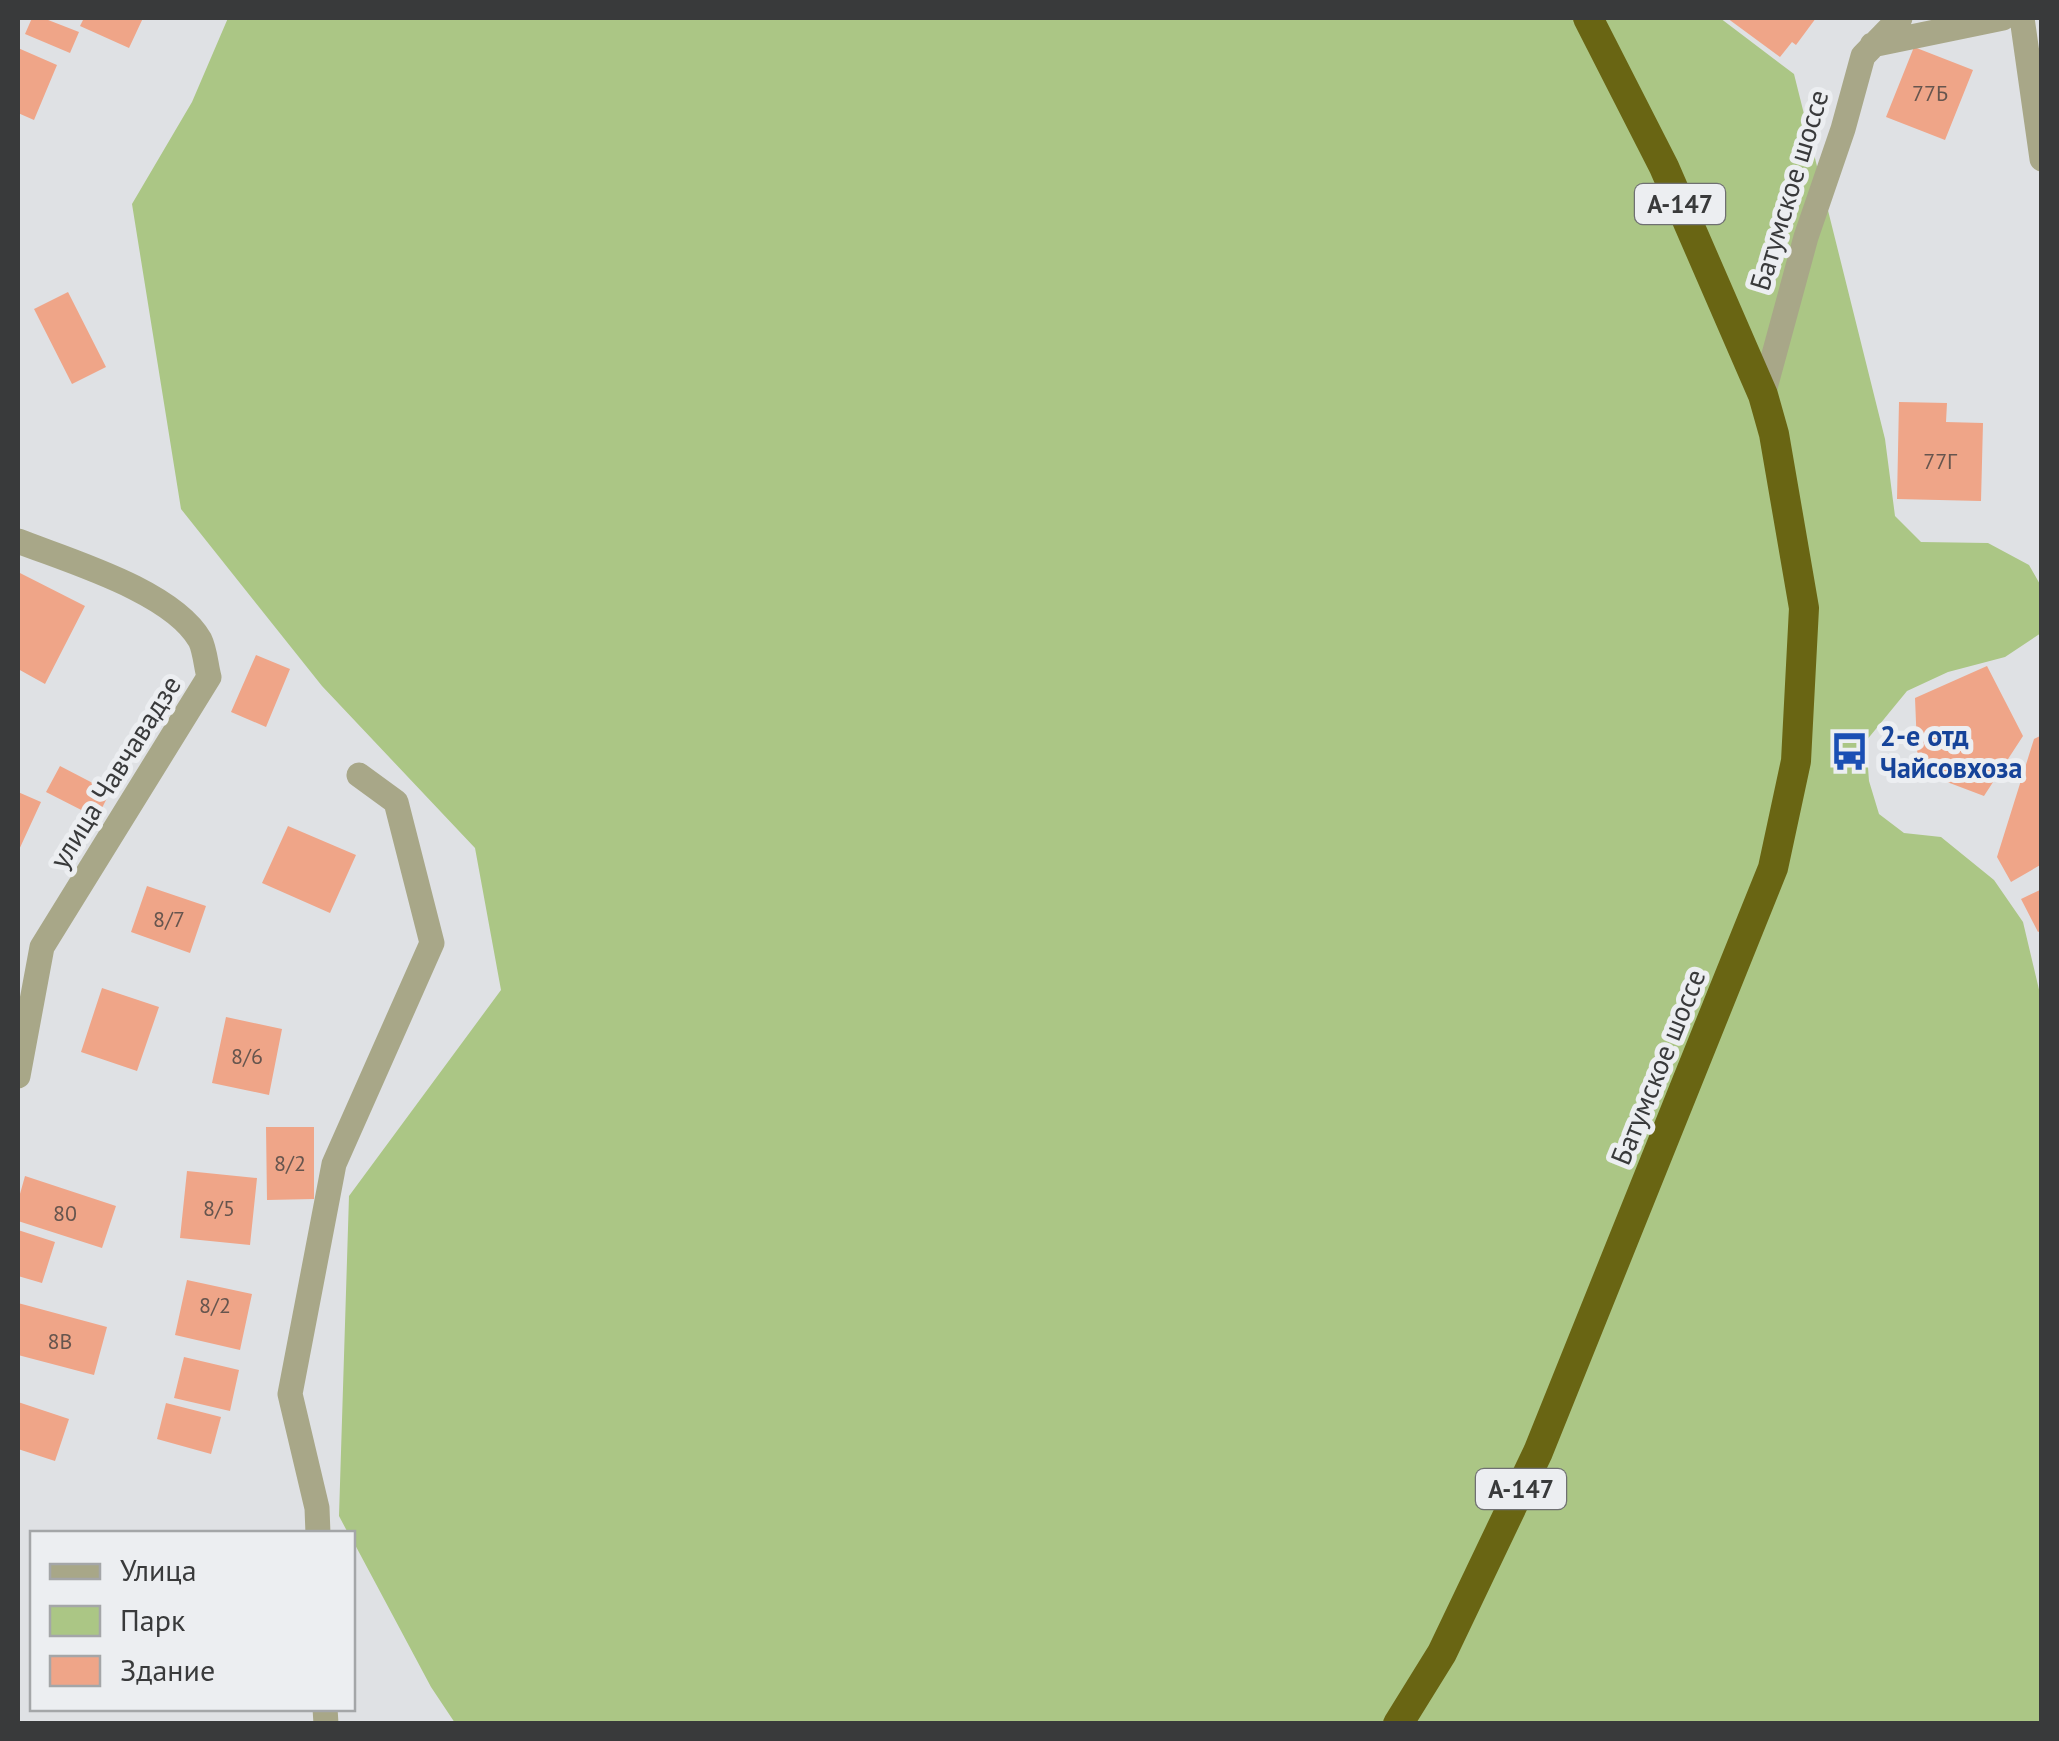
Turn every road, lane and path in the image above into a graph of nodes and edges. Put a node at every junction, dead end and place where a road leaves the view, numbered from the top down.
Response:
1 (1588, 18) edge
2 (1900, 18) edge
3 (2004, 18) edge
4 (2022, 18) edge
5 (1872, 45) junction
6 (2042, 158) edge
7 (1763, 395) junction
8 (18, 541) edge
9 (359, 775) dead end
10 (18, 1076) edge
11 (318, 1531) edge
12 (1398, 1724) edge

1 - 7 highway, Батумское шоссе / А-147
2 - 5 street, Батумское шоссе
3 - 5 street
4 - 6 street
5 - 7 street, Батумское шоссе
7 - 12 highway, Батумское шоссе / А-147
8 - 10 street, улица Чавчавадзе
9 - 11 street

